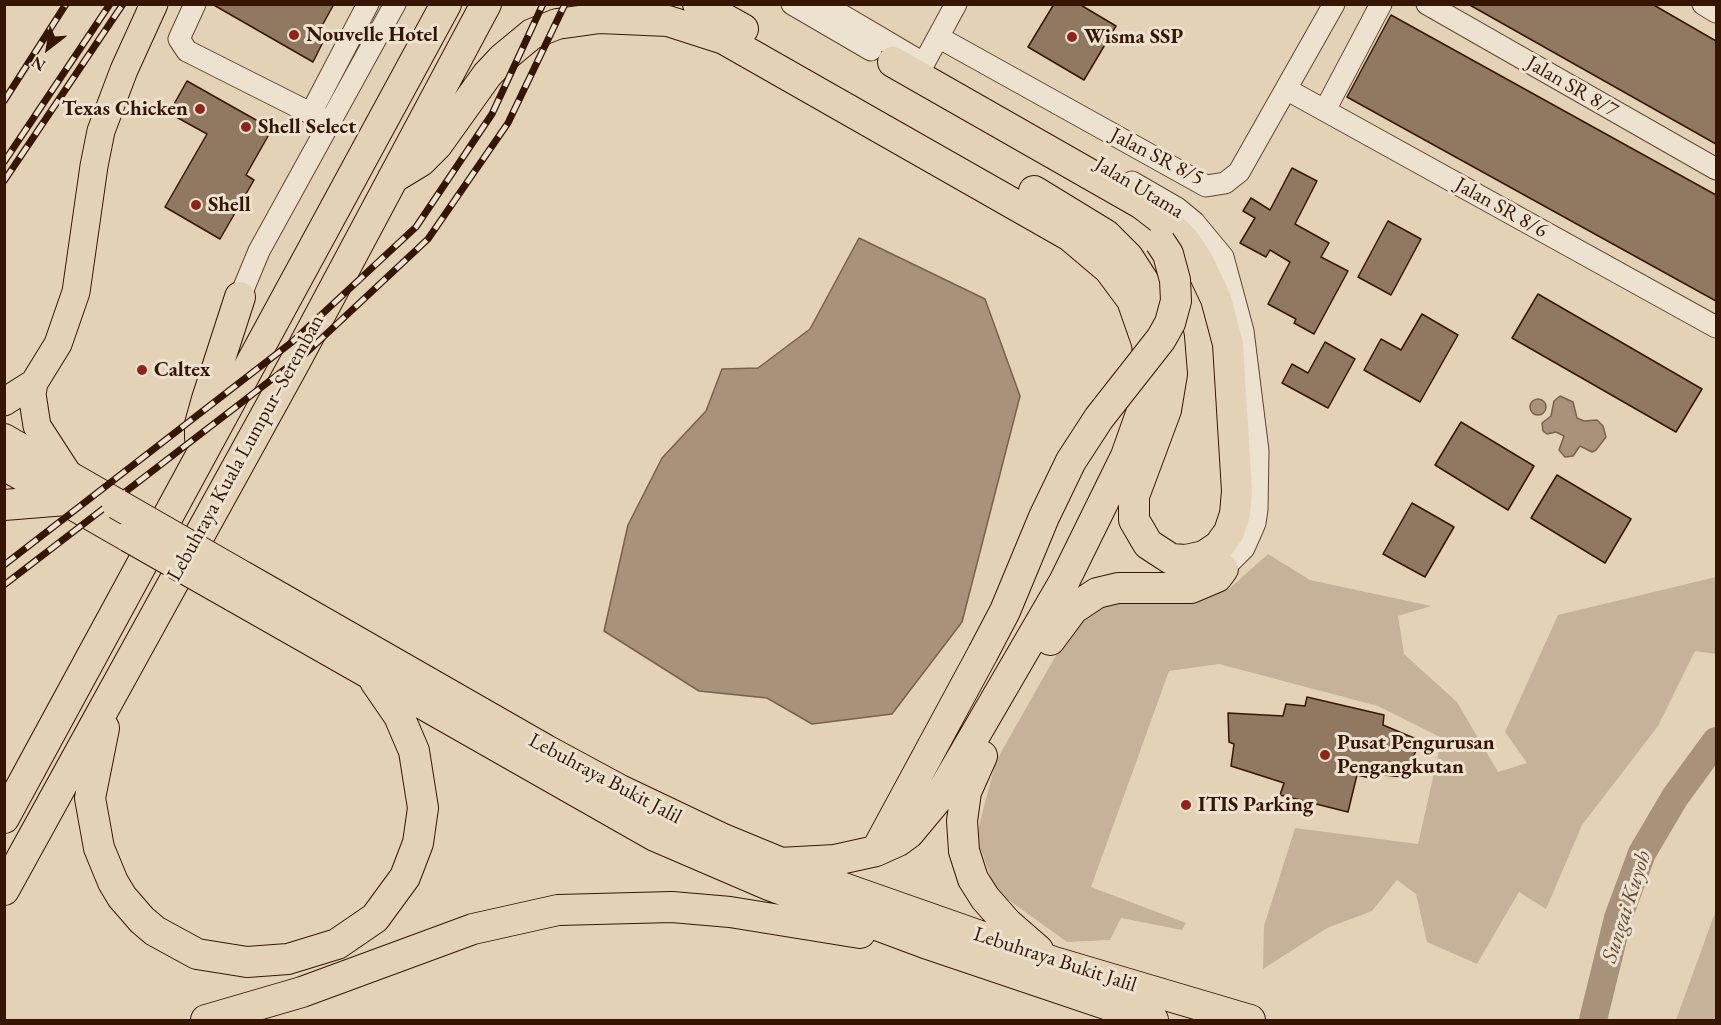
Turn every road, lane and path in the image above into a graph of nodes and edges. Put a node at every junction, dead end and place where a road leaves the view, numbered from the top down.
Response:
1 (154, 4) edge
2 (195, 4) edge
3 (368, 4) edge
4 (395, 4) edge
5 (446, 4) edge
6 (486, 4) edge
7 (698, 4) edge
8 (792, 4) edge
9 (823, 4) edge
10 (956, 4) edge
11 (1334, 4) edge
12 (1381, 4) edge
13 (1427, 4) edge
14 (1703, 4) edge
15 (1716, 12) edge
16 (938, 37) junction
17 (893, 62) junction
18 (924, 63) junction
19 (1286, 89) junction
20 (1325, 110) junction
21 (321, 118) junction
22 (1716, 169) edge
23 (393, 178) junction
24 (240, 297) joint
25 (1716, 327) edge
26 (34, 383) junction
27 (4, 402) edge
28 (4, 439) edge
29 (200, 456) junction
30 (1126, 456) junction
31 (4, 465) edge
32 (68, 489) junction
33 (4, 505) edge
34 (1223, 569) junction
35 (238, 586) junction
36 (372, 676) junction
37 (104, 707) junction
38 (4, 818) edge
39 (876, 851) junction
40 (779, 863) junction
41 (4, 890) edge
42 (925, 943) junction
43 (1054, 962) junction
44 (206, 1020) edge
45 (1153, 1020) edge
46 (1250, 1020) edge

1 - 26 main road
2 - 21 street
3 - 21 street
4 - 21 street
5 - 29 highway, Lebuhraya Kuala Lumpur–Seremban
6 - 23 highway, Lebuhraya Kuala Lumpur–Seremban
7 - 17 highway
8 - 17 street
9 - 18 street, Jalan Utama
10 - 16 street
11 - 19 street, Jalan SR 8/5
12 - 20 street
13 - 22 street, Jalan SR 8/7
14 - 15 street
16 - 18 street
16 - 19 street, Jalan SR 8/5
17 - 39 highway, bridge
18 - 34 street, Jalan Utama
19 - 20 street, Jalan SR 8/6
20 - 25 street, Jalan SR 8/6
21 - 24 street
23 - 30 highway
23 - 37 highway, Lebuhraya Kuala Lumpur–Seremban
24 - 29 highway
26 - 27 main road
26 - 32 main road
28 - 32 highway, Lebuhraya Bukit Jalil
29 - 38 highway, Lebuhraya Kuala Lumpur–Seremban
30 - 34 highway
30 - 39 highway
31 - 32 highway, Lebuhraya Bukit Jalil
32 - 33 highway
32 - 35 highway, Lebuhraya Bukit Jalil, bridge
34 - 43 highway
35 - 36 highway, Lebuhraya Bukit Jalil
35 - 40 highway, Lebuhraya Bukit Jalil
36 - 37 highway
36 - 42 highway, Lebuhraya Bukit Jalil
37 - 41 highway, Lebuhraya Kuala Lumpur–Seremban
39 - 40 highway
40 - 43 highway, Lebuhraya Bukit Jalil
42 - 44 highway
42 - 45 highway, Lebuhraya Bukit Jalil
43 - 46 highway, Lebuhraya Bukit Jalil

